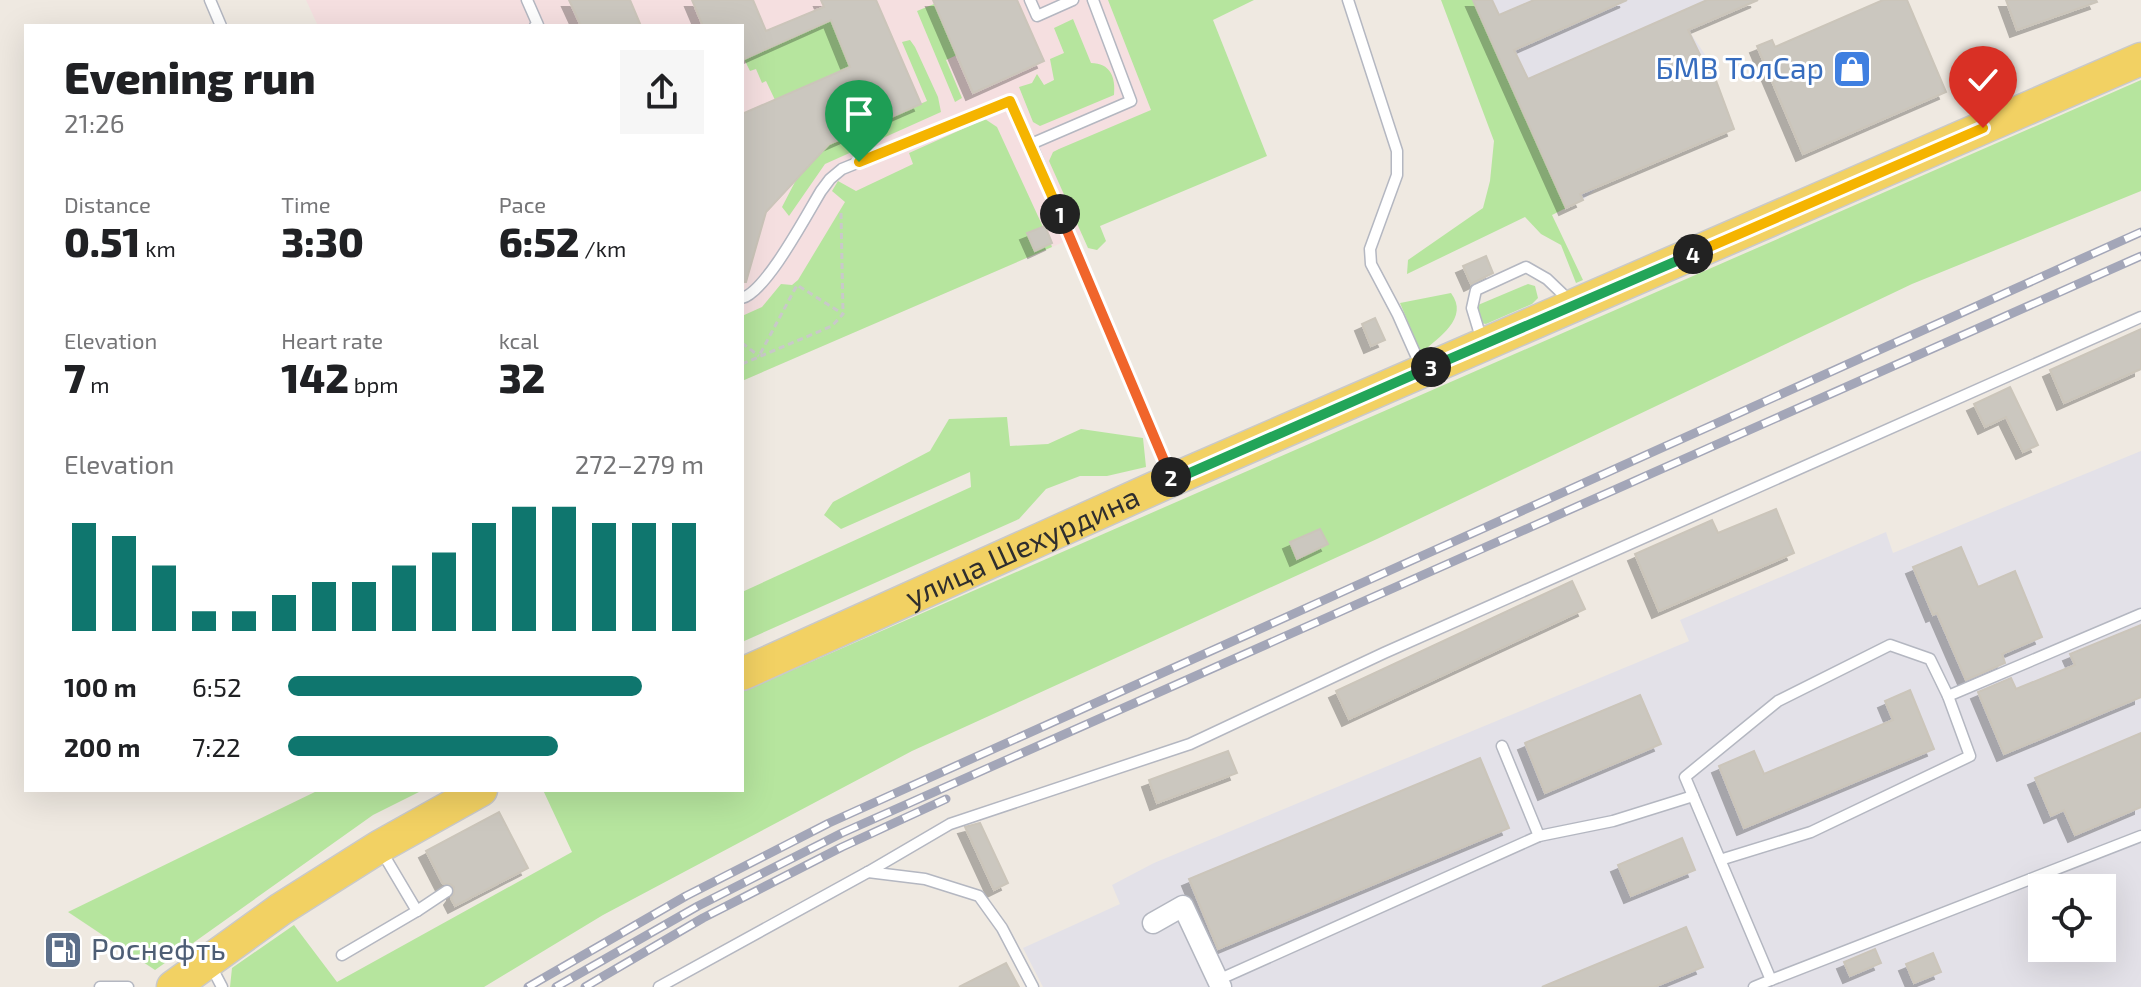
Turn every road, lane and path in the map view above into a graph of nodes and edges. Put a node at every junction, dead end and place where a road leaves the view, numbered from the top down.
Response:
1 (210, 0) edge
2 (527, 0) edge
3 (1030, 0) edge
4 (1073, 0) edge
5 (1093, 0) edge
6 (1348, 0) edge
7 (220, 24) edge
8 (538, 24) edge
9 (2141, 59) edge
10 (1031, 144) junction
11 (841, 213) dead end
12 (744, 297) edge
13 (1575, 306) junction
14 (843, 314) junction
15 (2141, 317) edge
16 (744, 345) edge
17 (1483, 345) junction
18 (759, 356) junction
19 (744, 363) edge
20 (1422, 371) junction
21 (1172, 480) junction
22 (2141, 614) edge
23 (744, 673) edge
24 (1948, 696) junction
25 (1502, 746) dead end
26 (477, 792) edge
27 (1693, 796) junction
28 (1539, 836) junction
29 (2141, 836) edge
30 (379, 847) junction
31 (1720, 860) junction
32 (868, 872) junction
33 (447, 891) dead end
34 (417, 911) junction
35 (1153, 923) dead end
36 (342, 955) dead end
37 (215, 974) edge
38 (1771, 980) junction
39 (1219, 983) edge
40 (100, 987) edge
41 (128, 987) edge
42 (173, 987) edge
43 (659, 987) edge
44 (1033, 987) edge
45 (1754, 987) edge

1 - 7 lane
2 - 8 lane
3 - 4 lane
5 - 10 lane
6 - 20 lane
9 - 13 main road, улица Шехурдина
10 - 12 lane
10 - 21 lane
11 - 14 path
13 - 17 main road, улица Шехурдина
13 - 17 lane
14 - 18 path
14 - 18 path
15 - 32 lane
16 - 18 path
17 - 20 main road, улица Шехурдина
18 - 19 path
20 - 21 main road, улица Шехурдина
21 - 23 main road, улица Шехурдина
22 - 24 lane
24 - 27 lane
24 - 31 lane
25 - 28 lane
26 - 30 main road
27 - 28 lane
27 - 31 lane
28 - 39 lane
29 - 38 lane
30 - 34 lane
30 - 37 main road
31 - 38 lane
32 - 43 lane
32 - 44 lane
33 - 34 lane
34 - 36 lane
35 - 39 street
37 - 42 main road
38 - 45 lane
40 - 41 lane

